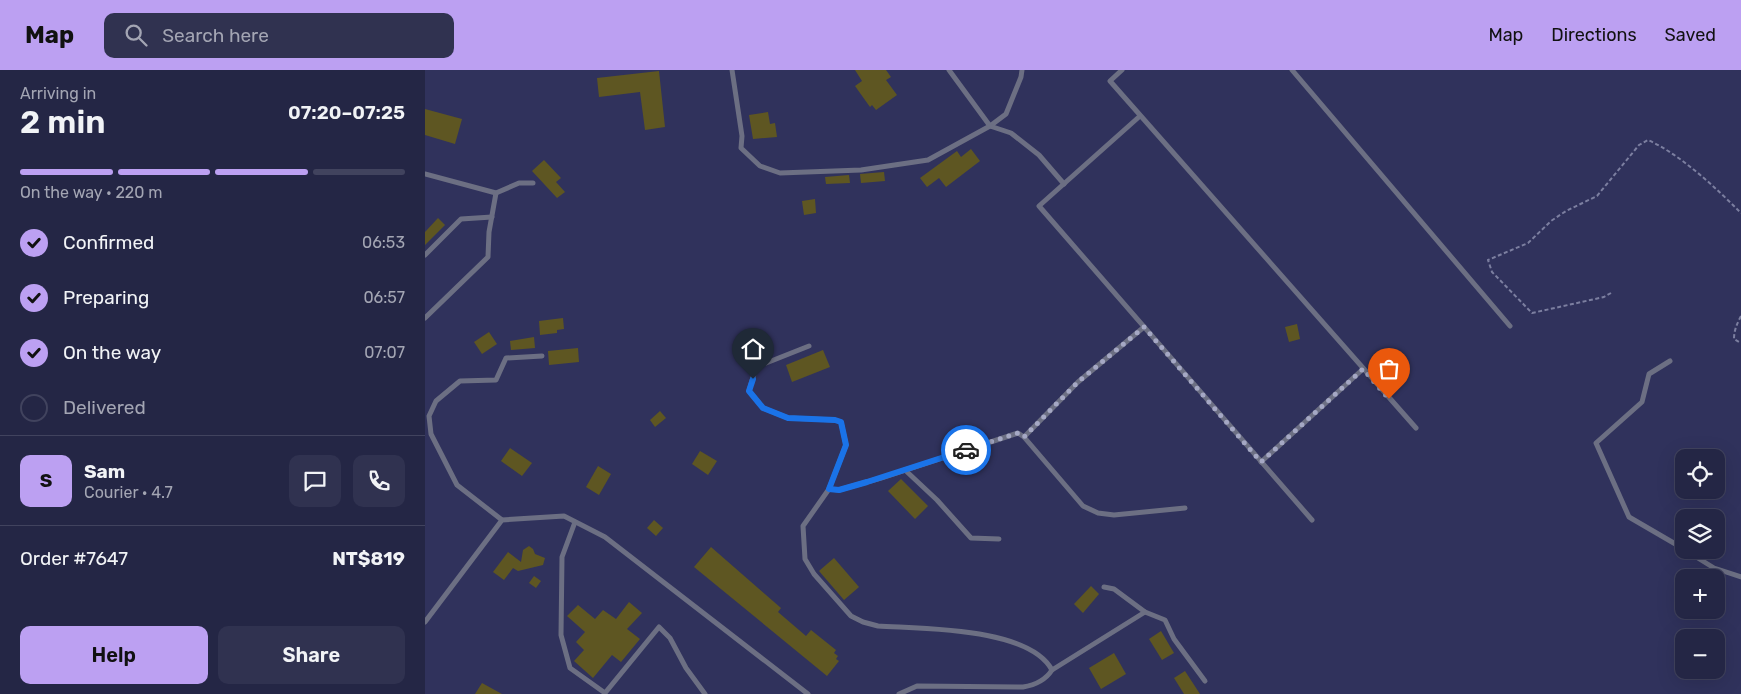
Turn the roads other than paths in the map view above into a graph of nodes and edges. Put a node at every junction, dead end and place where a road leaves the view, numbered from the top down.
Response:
1 (733, 70) edge
2 (949, 70) edge
3 (1022, 70) edge
4 (1123, 70) edge
5 (1292, 70) edge
6 (1140, 116) junction
7 (990, 126) junction
8 (425, 174) edge
9 (533, 183) dead end
10 (1064, 184) junction
11 (496, 193) junction
12 (492, 217) junction
13 (425, 255) edge
14 (425, 318) edge
15 (1510, 326) dead end
16 (1144, 327) junction
17 (809, 346) dead end
18 (543, 356) dead end
19 (1670, 360) dead end
20 (1363, 369) junction
21 (1416, 428) dead end
22 (1024, 437) junction
23 (1261, 462) junction
24 (905, 470) junction
25 (829, 489) junction
26 (1185, 508) dead end
27 (502, 520) junction
28 (1312, 520) dead end
29 (575, 522) junction
30 (999, 539) dead end
31 (1675, 544) edge
32 (1700, 559) edge
33 (1741, 577) edge
34 (1104, 587) dead end
35 (1145, 612) junction
36 (425, 622) edge
37 (1052, 670) junction
38 (1205, 682) dead end
39 (705, 694) edge
40 (808, 694) edge
41 (899, 694) edge

1 - 7 lane
2 - 7 lane
3 - 7 lane
4 - 6 lane
5 - 15 lane
6 - 10 lane
6 - 20 lane
7 - 10 lane
8 - 11 lane
9 - 11 lane
10 - 16 lane
11 - 12 lane
12 - 13 lane
12 - 14 lane
16 - 22 lane
16 - 23 lane
17 - 25 lane
18 - 27 lane
19 - 31 lane
20 - 21 lane
20 - 23 lane
22 - 24 lane
22 - 26 lane
23 - 28 lane
24 - 25 lane
24 - 30 lane
25 - 37 lane
27 - 29 lane
27 - 36 lane
29 - 39 lane
29 - 40 lane
32 - 33 lane
34 - 35 lane
35 - 37 lane
35 - 38 lane
37 - 41 lane

